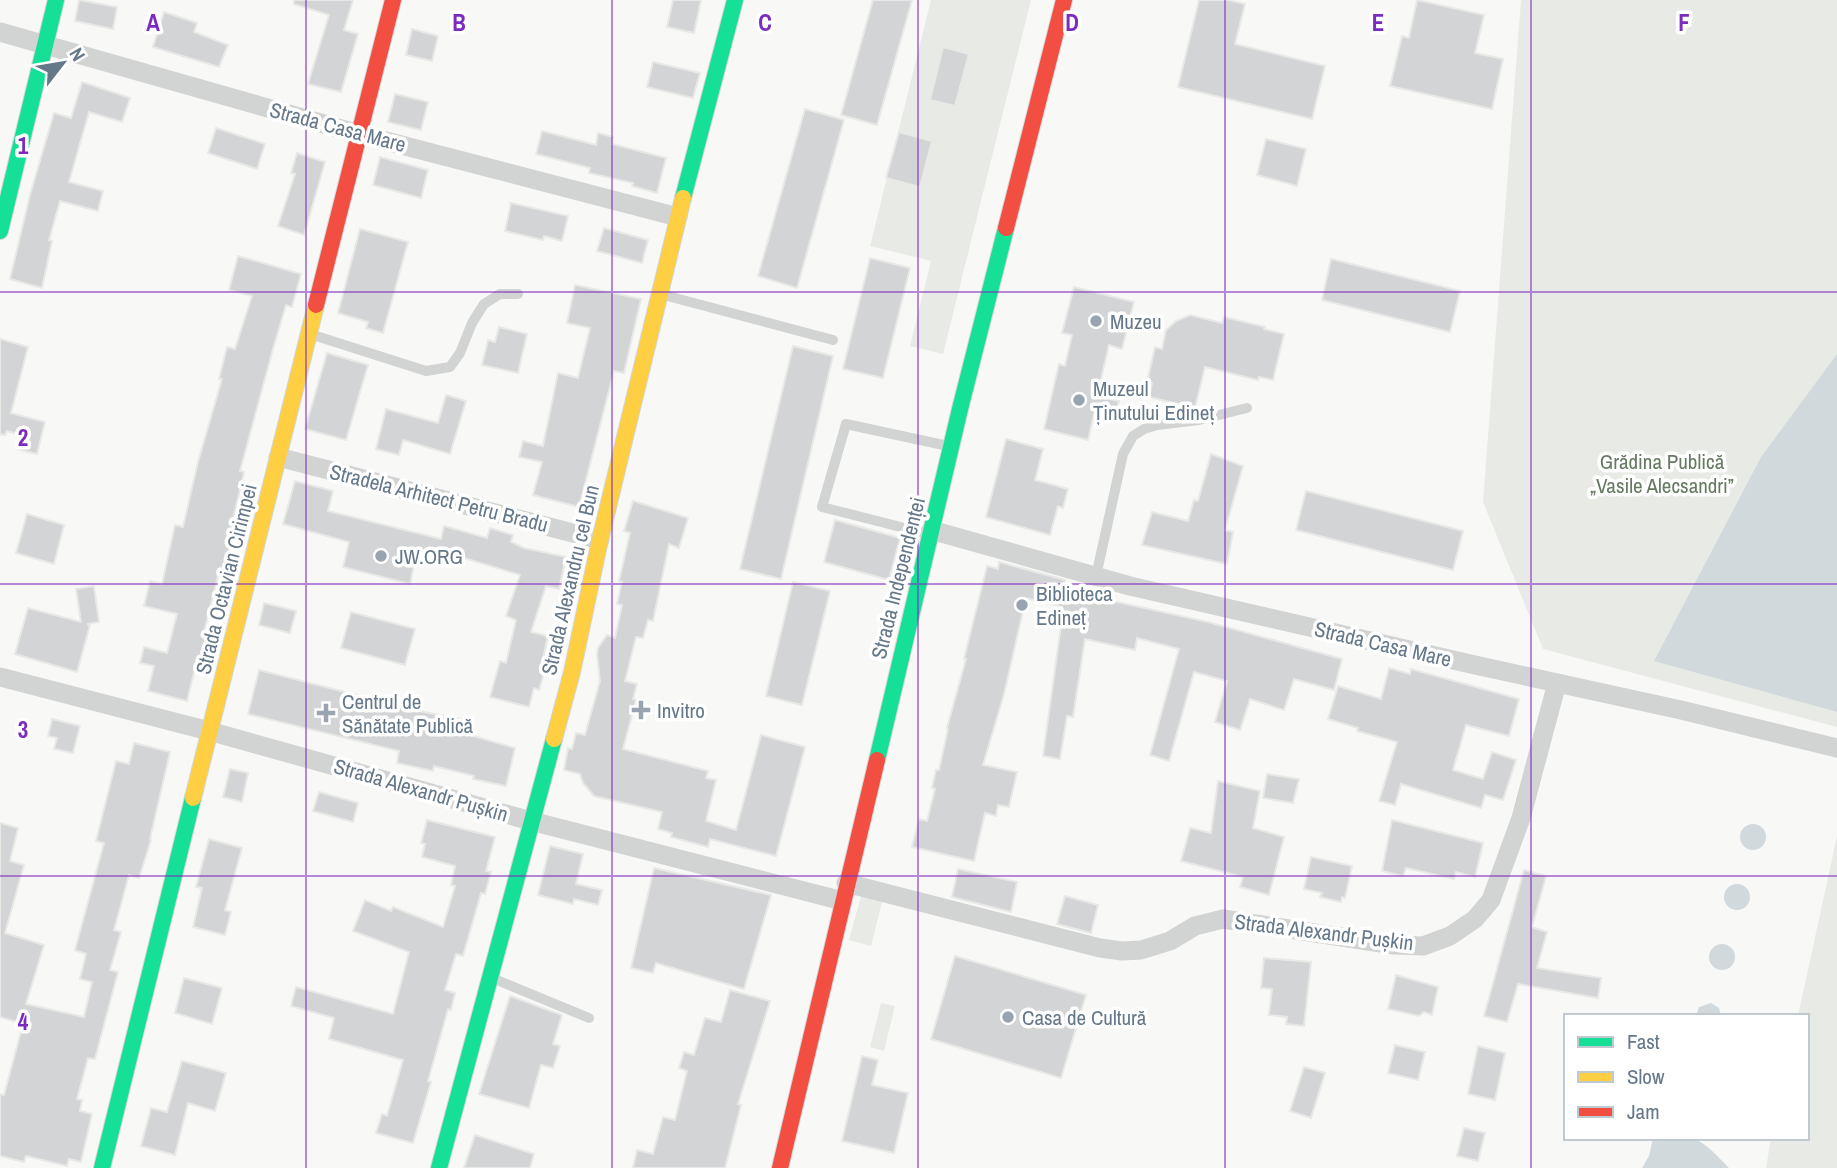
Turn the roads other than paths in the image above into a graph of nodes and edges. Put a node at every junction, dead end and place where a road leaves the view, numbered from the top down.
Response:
1 (56, 0) edge
2 (393, 0) edge
3 (735, 0) edge
4 (1064, 0) edge
5 (0, 32) edge
6 (45, 45) junction
7 (359, 134) junction
8 (678, 216) junction
9 (0, 231) edge
10 (659, 293) junction
11 (518, 294) dead end
12 (309, 333) junction
13 (833, 340) dead end
14 (1247, 408) dead end
15 (952, 446) junction
16 (278, 457) junction
17 (931, 533) junction
18 (600, 540) junction
19 (1096, 576) junction
20 (0, 677) edge
21 (1557, 683) junction
22 (209, 731) junction
23 (1837, 748) edge
24 (531, 821) junction
25 (844, 892) junction
26 (490, 977) junction
27 (589, 1018) dead end
28 (102, 1168) edge
29 (439, 1168) edge
30 (780, 1168) edge

1 - 6 street
2 - 7 street, Strada Octavian Cirimpei
3 - 8 street, Strada Alexandru cel Bun
4 - 15 street, Strada Independenței
5 - 6 street, Strada Casa Mare
6 - 7 street, Strada Casa Mare
6 - 9 street
7 - 8 street, Strada Casa Mare
7 - 12 street, Strada Octavian Cirimpei
8 - 10 street, Strada Alexandru cel Bun
10 - 13 lane
10 - 18 street, Strada Alexandru cel Bun
11 - 12 lane
12 - 16 street, Strada Octavian Cirimpei
14 - 19 lane
15 - 17 street, Strada Independenței
15 - 17 lane
16 - 18 street, Stradela Arhitect Petru Bradu
16 - 22 street, Strada Octavian Cirimpei
17 - 19 street, Strada Casa Mare
17 - 25 street, Strada Independenței
18 - 24 street, Strada Alexandru cel Bun
19 - 21 street, Strada Casa Mare
20 - 22 street, Strada Alexandr Pușkin
21 - 23 street, Strada Casa Mare
21 - 25 street, Strada Alexandr Pușkin
22 - 24 street, Strada Alexandr Pușkin
22 - 28 street, Strada Octavian Cirimpei
24 - 25 street, Strada Alexandr Pușkin
24 - 26 street, Strada Alexandru cel Bun
25 - 30 street, Strada Independenței
26 - 27 lane
26 - 29 street, Strada Alexandru cel Bun

